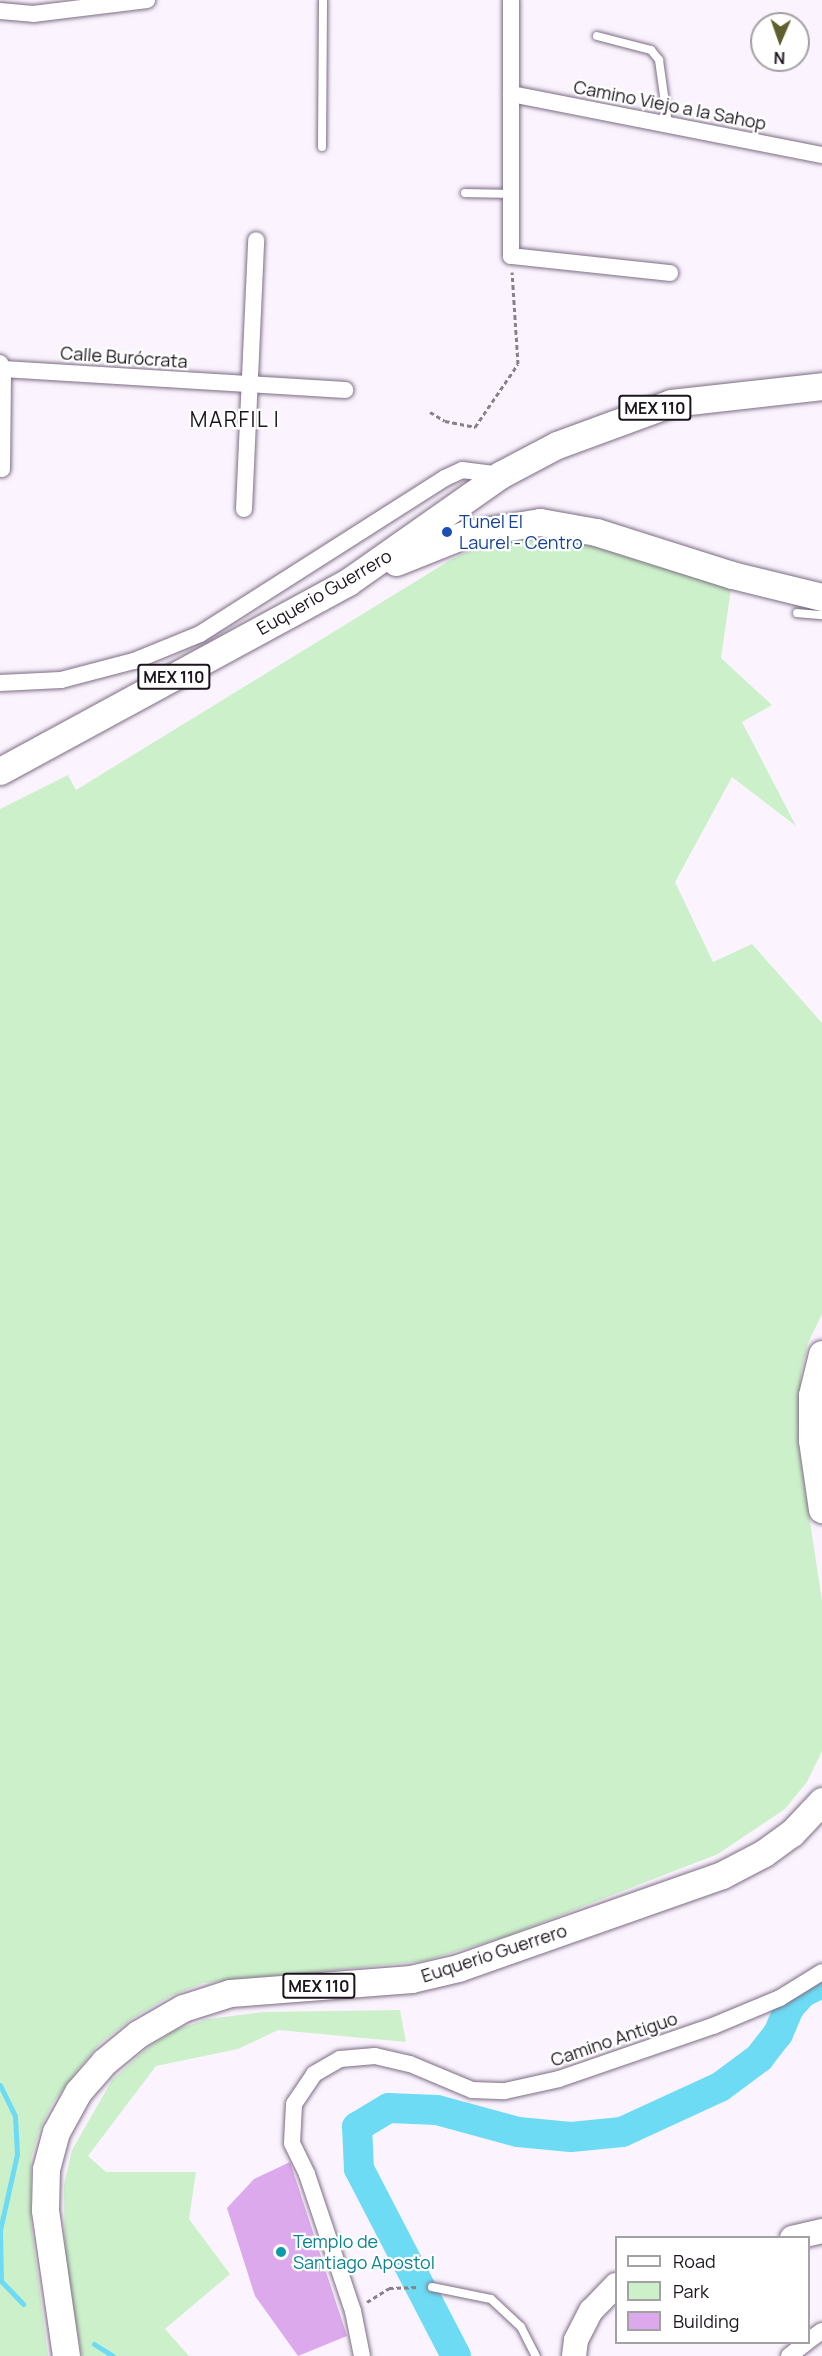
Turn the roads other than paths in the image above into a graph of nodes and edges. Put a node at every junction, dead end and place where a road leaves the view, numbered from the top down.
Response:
1 (323, 0) edge
2 (511, 0) edge
3 (139, 1) edge
4 (0, 11) edge
5 (597, 36) dead end
6 (511, 94) junction
7 (668, 124) junction
8 (322, 147) dead end
9 (822, 155) edge
10 (465, 193) dead end
11 (512, 194) junction
12 (256, 240) dead end
13 (670, 273) dead end
14 (2, 366) edge
15 (248, 385) junction
16 (822, 386) edge
17 (345, 390) dead end
18 (2, 469) dead end
19 (500, 475) junction
20 (244, 509) dead end
21 (348, 582) junction
22 (822, 597) edge
23 (797, 613) dead end
24 (822, 615) edge
25 (0, 683) edge
26 (0, 771) edge
27 (822, 1354) edge
28 (822, 1509) edge
29 (822, 1801) edge
30 (822, 1972) edge
31 (822, 2231) edge
32 (801, 2236) edge
33 (615, 2286) edge
34 (432, 2287) dead end
35 (822, 2331) edge
36 (810, 2340) edge
37 (805, 2344) edge
38 (66, 2356) edge
39 (362, 2356) edge
40 (536, 2356) edge
41 (574, 2356) edge
42 (789, 2356) edge

1 - 8 lane
2 - 6 street
3 - 4 street
5 - 7 lane
6 - 7 street, Camino Viejo a la Sahop
6 - 11 street
7 - 9 street, Camino Viejo a la Sahop
10 - 11 lane
11 - 13 street
12 - 15 street
14 - 15 street, Calle Burócrata
14 - 18 street
15 - 17 street, Calle Burócrata
15 - 20 street
16 - 19 main road, Euquerio Guerrero / MEX 110
19 - 21 main road, Euquerio Guerrero / MEX 110
19 - 25 street
21 - 22 main road, MEX 110
21 - 26 main road, Euquerio Guerrero / MEX 110
23 - 24 lane
27 - 28 main road
29 - 38 main road, Euquerio Guerrero / MEX 110
30 - 39 street, Camino Antiguo
31 - 32 main road
33 - 41 main road
34 - 40 lane
35 - 36 street
37 - 42 street

